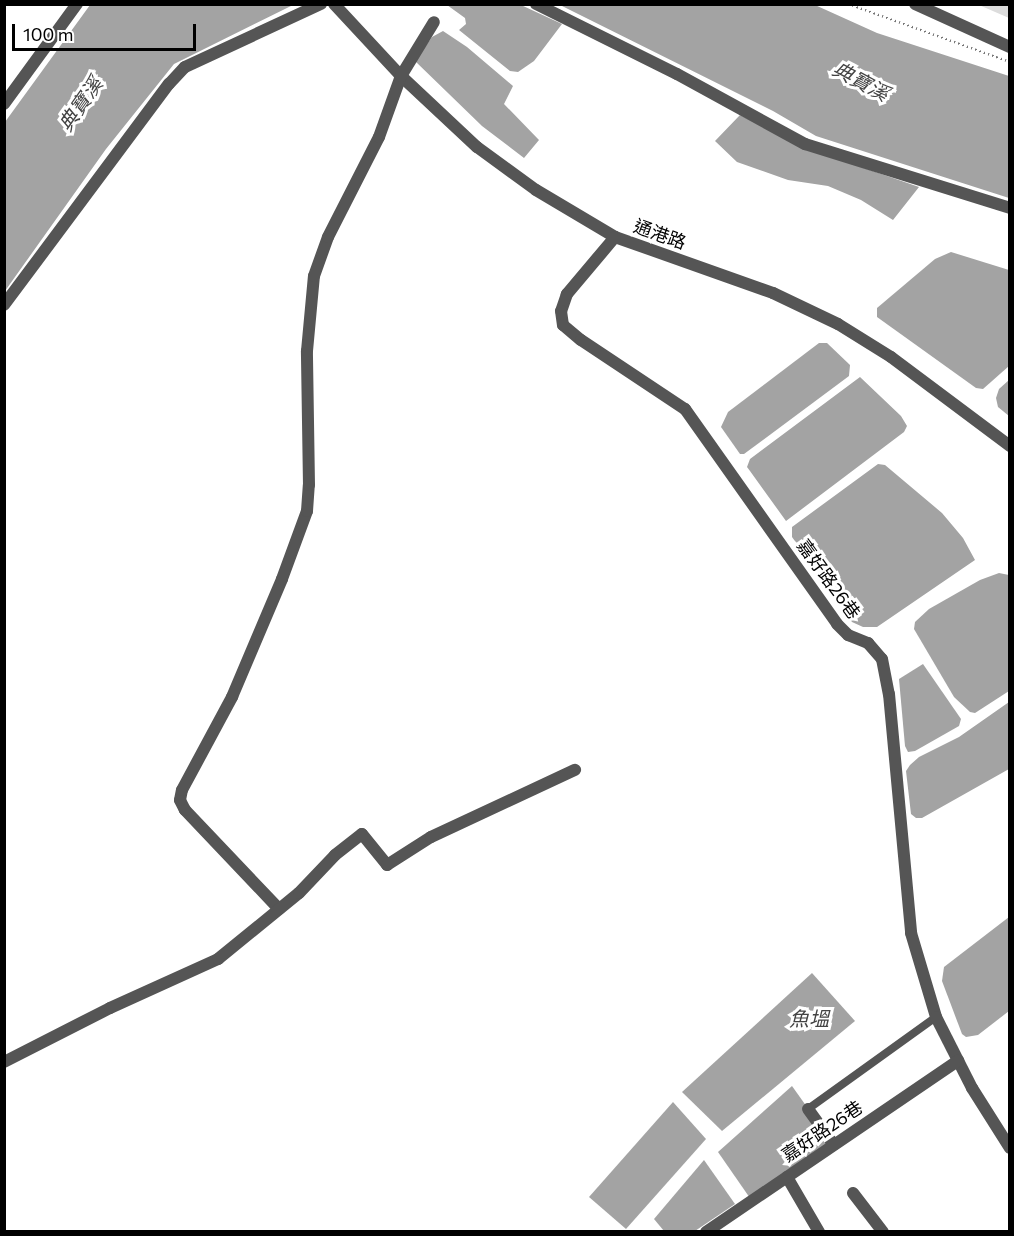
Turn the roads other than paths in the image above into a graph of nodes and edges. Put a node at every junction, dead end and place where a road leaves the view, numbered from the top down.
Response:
1 (77, 4) edge
2 (321, 4) edge
3 (334, 4) edge
4 (536, 4) edge
5 (915, 4) edge
6 (434, 22) dead end
7 (1010, 47) edge
8 (401, 76) junction
9 (4, 104) edge
10 (1010, 208) edge
11 (615, 237) junction
12 (4, 305) edge
13 (1010, 446) edge
14 (575, 770) dead end
15 (279, 909) junction
16 (936, 1017) junction
17 (4, 1062) edge
18 (960, 1065) junction
19 (808, 1109) joint
20 (834, 1145) junction
21 (1010, 1148) edge
22 (787, 1177) junction
23 (853, 1193) dead end
24 (706, 1232) edge
25 (819, 1232) edge
26 (883, 1232) edge

1 - 9 street
2 - 12 street
3 - 8 street, 通港路
4 - 10 street
5 - 7 street
6 - 8 street
8 - 11 street, 通港路
8 - 15 street
11 - 13 street, 通港路
11 - 16 street, 嘉好路26巷
14 - 15 street
15 - 17 street
16 - 18 street, 嘉好路26巷
16 - 19 lane
18 - 20 street, 嘉好路26巷
18 - 21 street
19 - 20 street
20 - 22 street, 嘉好路26巷
22 - 24 street, 嘉好路26巷
22 - 25 street
23 - 26 street

